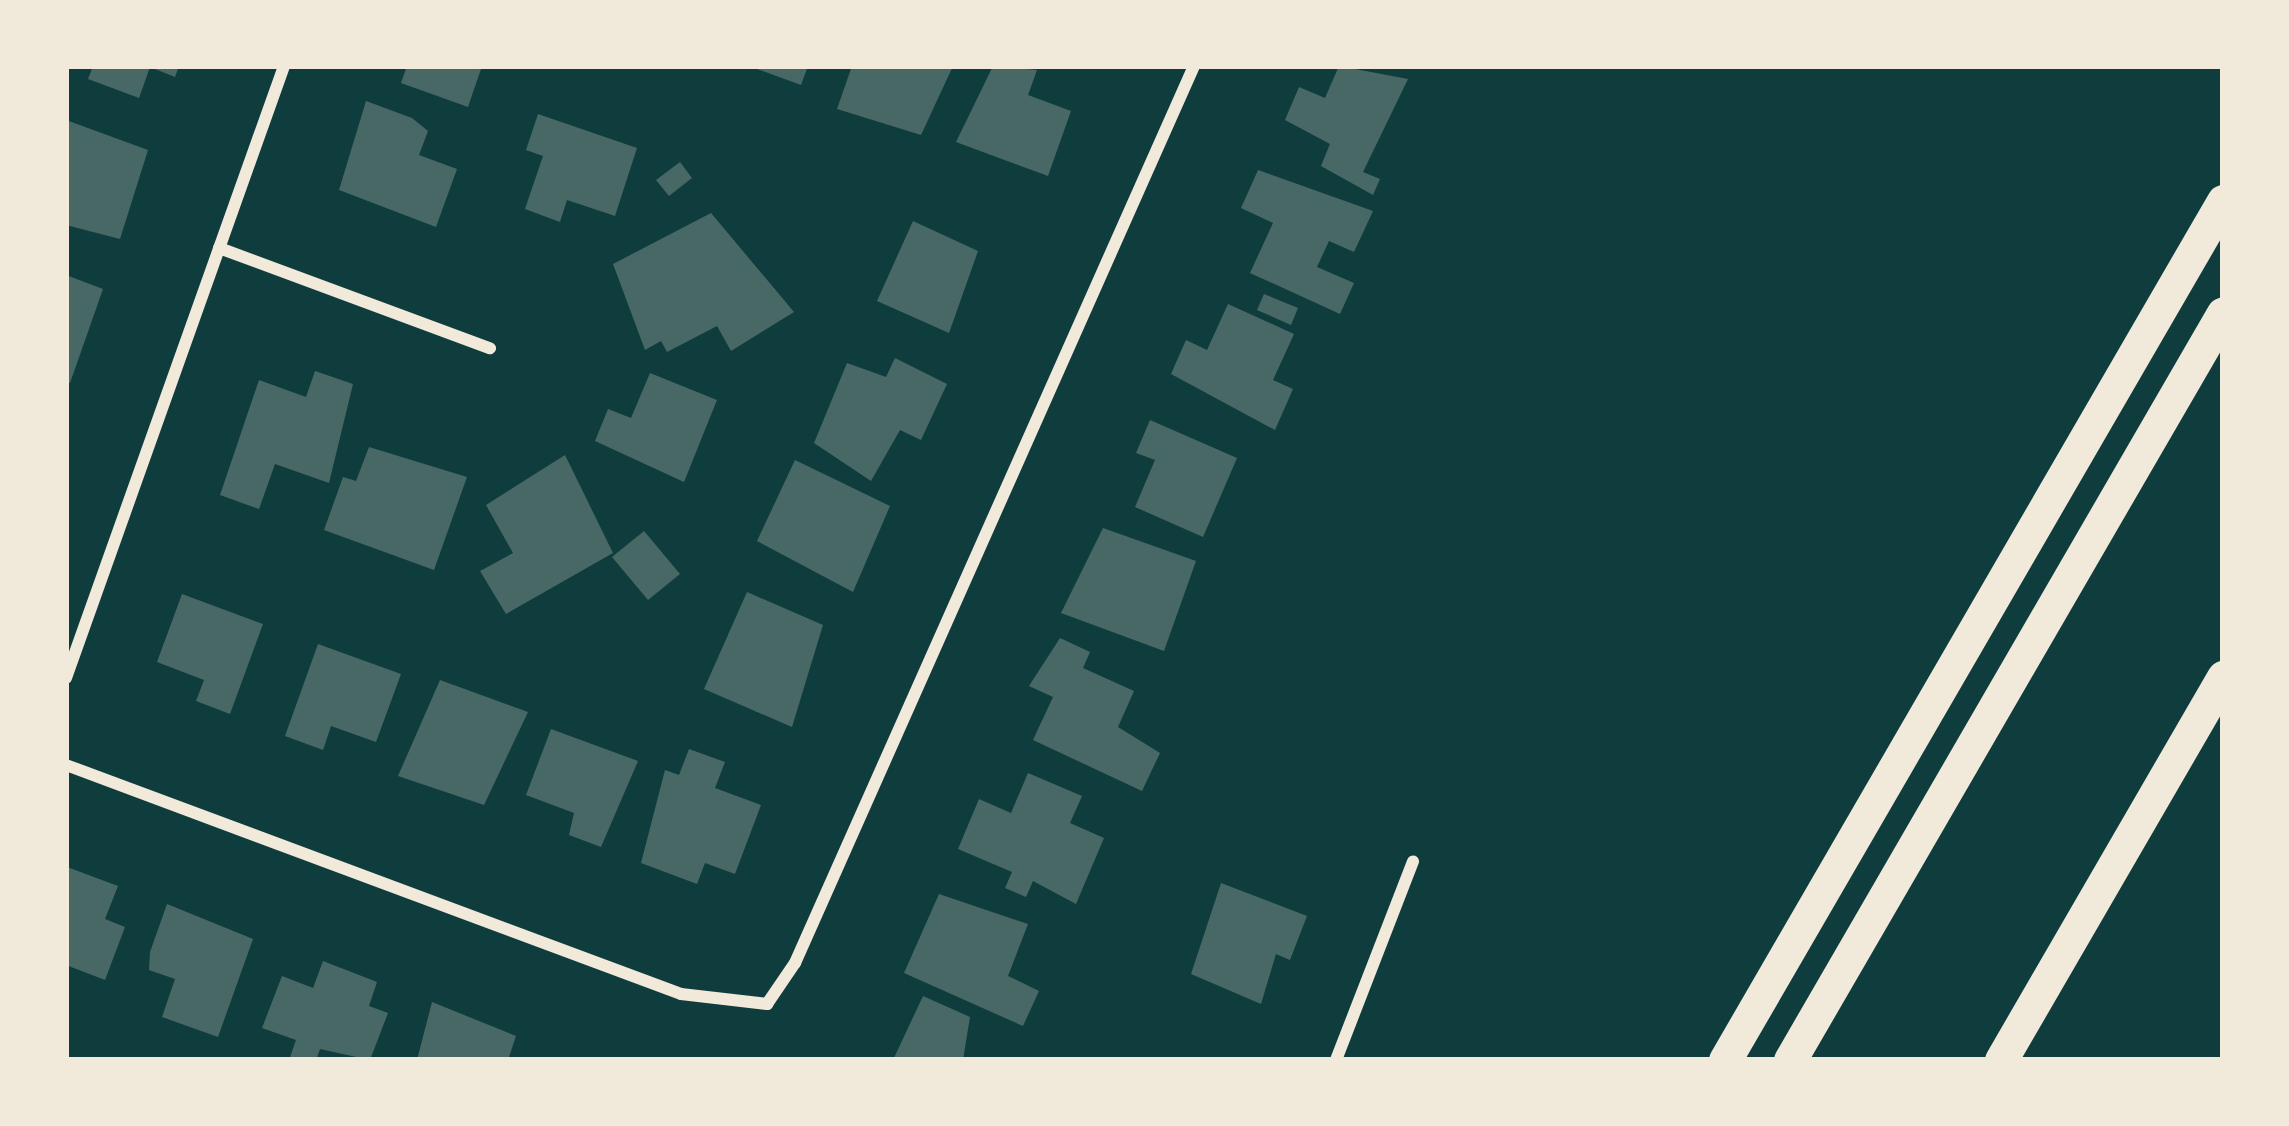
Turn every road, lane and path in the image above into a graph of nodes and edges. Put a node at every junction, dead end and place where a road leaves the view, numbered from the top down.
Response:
1 (284, 66) edge
2 (1194, 66) edge
3 (2223, 201) edge
4 (219, 248) junction
5 (2223, 313) edge
6 (490, 348) dead end
7 (2223, 677) edge
8 (66, 678) edge
9 (66, 765) edge
10 (1413, 861) dead end
11 (1336, 1060) edge
12 (1725, 1060) edge
13 (1790, 1060) edge
14 (2001, 1060) edge

1 - 4 street
2 - 9 street
3 - 12 highway
4 - 6 street
4 - 8 street
5 - 13 highway
7 - 14 highway
10 - 11 street

